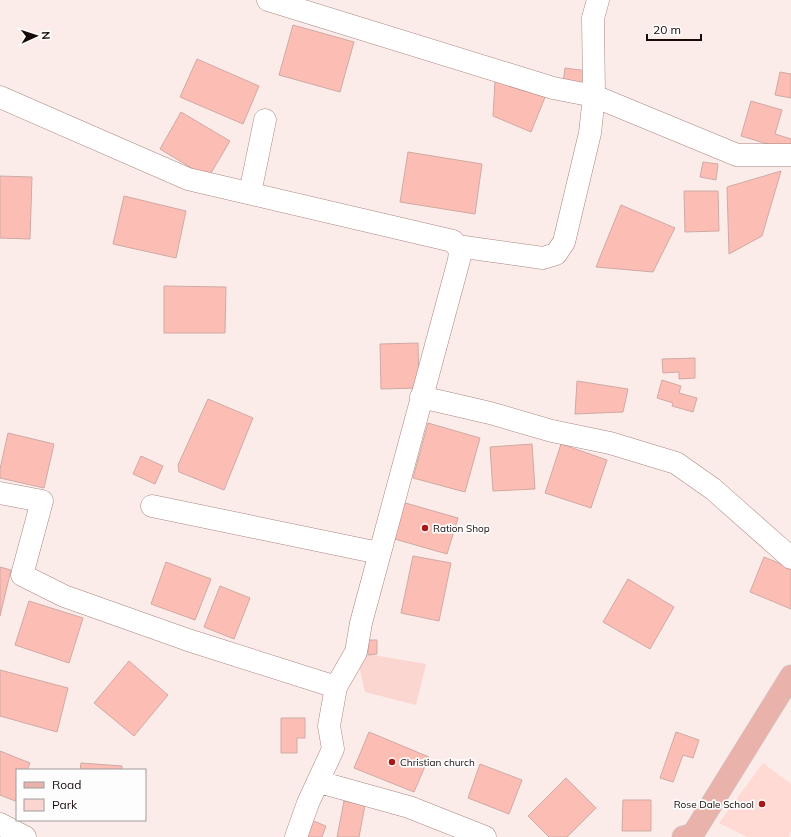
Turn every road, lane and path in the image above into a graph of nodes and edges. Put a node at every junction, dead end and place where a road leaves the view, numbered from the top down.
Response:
1 (268, 0) edge
2 (598, 0) edge
3 (594, 96) junction
4 (0, 97) edge
5 (265, 120) dead end
6 (791, 154) edge
7 (250, 193) junction
8 (457, 246) junction
9 (421, 397) junction
10 (0, 493) edge
11 (152, 506) dead end
12 (379, 554) junction
13 (791, 558) edge
14 (791, 676) edge
15 (336, 688) junction
16 (319, 782) junction
17 (0, 824) edge
18 (25, 837) edge
19 (296, 837) edge
20 (485, 837) edge
21 (683, 837) edge

1 - 3 street
2 - 3 street
3 - 6 street
3 - 8 street
4 - 7 street
5 - 7 street
7 - 8 street
8 - 9 street
9 - 12 street
9 - 13 street
10 - 15 street
11 - 12 street
12 - 15 street
14 - 21 main road
15 - 16 street
16 - 19 street
16 - 20 street
17 - 18 street

